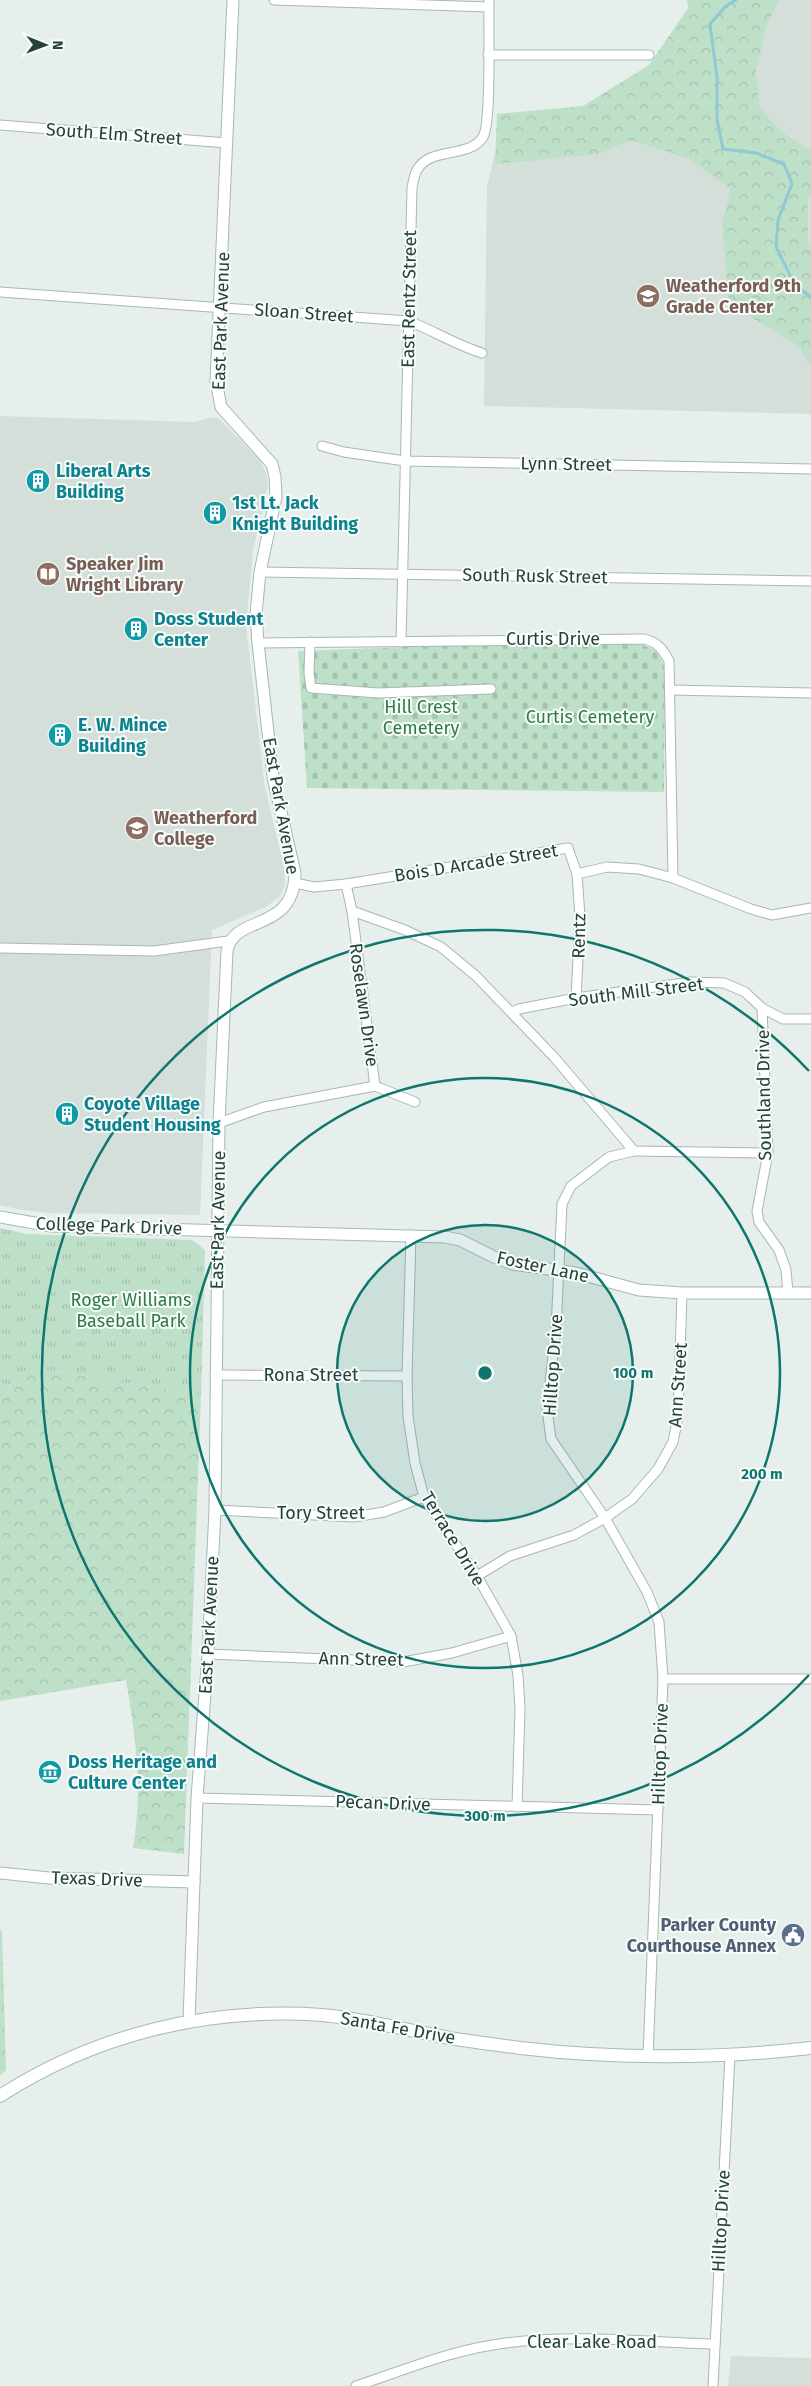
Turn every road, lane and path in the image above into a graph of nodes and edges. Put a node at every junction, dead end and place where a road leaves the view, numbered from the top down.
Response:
1 (233, 0) edge
2 (274, 0) edge
3 (489, 4) edge
4 (488, 55) junction
5 (649, 55) dead end
6 (0, 125) edge
7 (227, 143) junction
8 (0, 292) edge
9 (220, 306) junction
10 (410, 321) junction
11 (482, 353) dead end
12 (322, 446) dead end
13 (405, 461) junction
14 (811, 469) edge
15 (260, 572) junction
16 (402, 574) junction
17 (811, 581) edge
18 (310, 642) junction
19 (401, 642) junction
20 (258, 643) junction
21 (491, 689) dead end
22 (671, 690) junction
23 (811, 693) edge
24 (577, 874) junction
25 (673, 878) junction
26 (295, 883) junction
27 (346, 884) junction
28 (811, 908) edge
29 (352, 911) junction
30 (228, 941) junction
31 (0, 948) edge
32 (576, 998) junction
33 (762, 1008) junction
34 (512, 1012) junction
35 (811, 1018) edge
36 (375, 1086) junction
37 (415, 1102) dead end
38 (219, 1123) junction
39 (634, 1151) junction
40 (768, 1153) junction
41 (0, 1217) edge
42 (218, 1230) junction
43 (411, 1235) junction
44 (559, 1269) junction
45 (788, 1293) junction
46 (811, 1293) edge
47 (682, 1294) junction
48 (215, 1375) junction
49 (407, 1376) junction
50 (424, 1497) junction
51 (215, 1510) junction
52 (604, 1518) junction
53 (477, 1576) junction
54 (511, 1636) junction
55 (208, 1654) junction
56 (663, 1678) junction
57 (811, 1679) edge
58 (197, 1798) junction
59 (517, 1807) junction
60 (658, 1810) junction
61 (0, 1873) edge
62 (194, 1882) junction
63 (189, 2021) junction
64 (811, 2048) edge
65 (730, 2055) junction
66 (648, 2057) junction
67 (0, 2096) edge
68 (715, 2344) junction
69 (356, 2386) edge
70 (713, 2386) edge

1 - 7 street, East Park Avenue
2 - 3 street
3 - 4 street, East Rentz Street
4 - 5 street
4 - 10 street, East Rentz Street
6 - 7 street, South Elm Street
7 - 9 street, East Park Avenue
8 - 9 street, Sloan Street
9 - 10 street, Sloan Street
9 - 15 street, East Park Avenue
10 - 11 street, Sloan Street
10 - 13 street, East Rentz Street
12 - 13 street, Lynn Street
13 - 14 street, Lynn Street
13 - 16 street, East Rentz Street
15 - 16 street, South Rusk Street
15 - 20 street, East Park Avenue
16 - 17 street, South Rusk Street
16 - 19 street, East Rentz Street
18 - 19 street, Curtis Drive
18 - 20 street, Curtis Drive
18 - 21 street
19 - 22 street, Curtis Drive
20 - 26 street, East Park Avenue
22 - 23 street
22 - 25 street
24 - 25 street, Bois D Arcade Street
24 - 27 street, Bois D Arcade Street
24 - 32 street, Rentz
25 - 28 street, Bois D Arcade Street
26 - 27 street, Bois D Arcade Street
26 - 30 street, East Park Avenue
27 - 29 street, Roselawn Drive
29 - 34 street
29 - 36 street, Roselawn Drive
30 - 31 street
30 - 38 street, East Park Avenue
32 - 33 street, South Mill Street
32 - 34 street, South Mill Street
33 - 35 street, South Mill Street
33 - 40 street, Southland Drive
34 - 39 street
36 - 37 street
36 - 38 street, Roselawn Drive
38 - 42 street, East Park Avenue
39 - 40 street, Hilltop Drive
39 - 44 street, Hilltop Drive
40 - 45 street, Southland Drive
41 - 42 street, College Park Drive
42 - 43 street, Foster Lane
42 - 48 street, East Park Avenue
43 - 44 street, Foster Lane
43 - 49 street, Terrace Drive
44 - 47 street, Foster Lane
44 - 52 street, Hilltop Drive
45 - 46 street, Foster Lane
45 - 47 street, Foster Lane
47 - 52 street, Ann Street
48 - 49 street, Rona Street
48 - 51 street, East Park Avenue
49 - 50 street, Terrace Drive
50 - 51 street, Tory Street
50 - 53 street, Terrace Drive
51 - 55 street, East Park Avenue
52 - 53 street, Ann Street
52 - 56 street, Hilltop Drive
53 - 54 street, Terrace Drive
54 - 55 street, Ann Street
54 - 59 street, Terrace Drive
55 - 58 street, East Park Avenue
56 - 57 street
56 - 60 street, Hilltop Drive
58 - 59 street, Pecan Drive
58 - 62 street, East Park Avenue
59 - 60 street, Pecan Drive
60 - 66 street, Hilltop Drive
61 - 62 street, Texas Drive
62 - 63 street, East Park Avenue
63 - 66 main road, Santa Fe Drive
63 - 67 main road, Santa Fe Drive
64 - 65 main road, Santa Fe Drive
65 - 66 main road, Santa Fe Drive
65 - 68 street, Hilltop Drive
68 - 69 street, Clear Lake Road
68 - 70 street, Hilltop Drive

